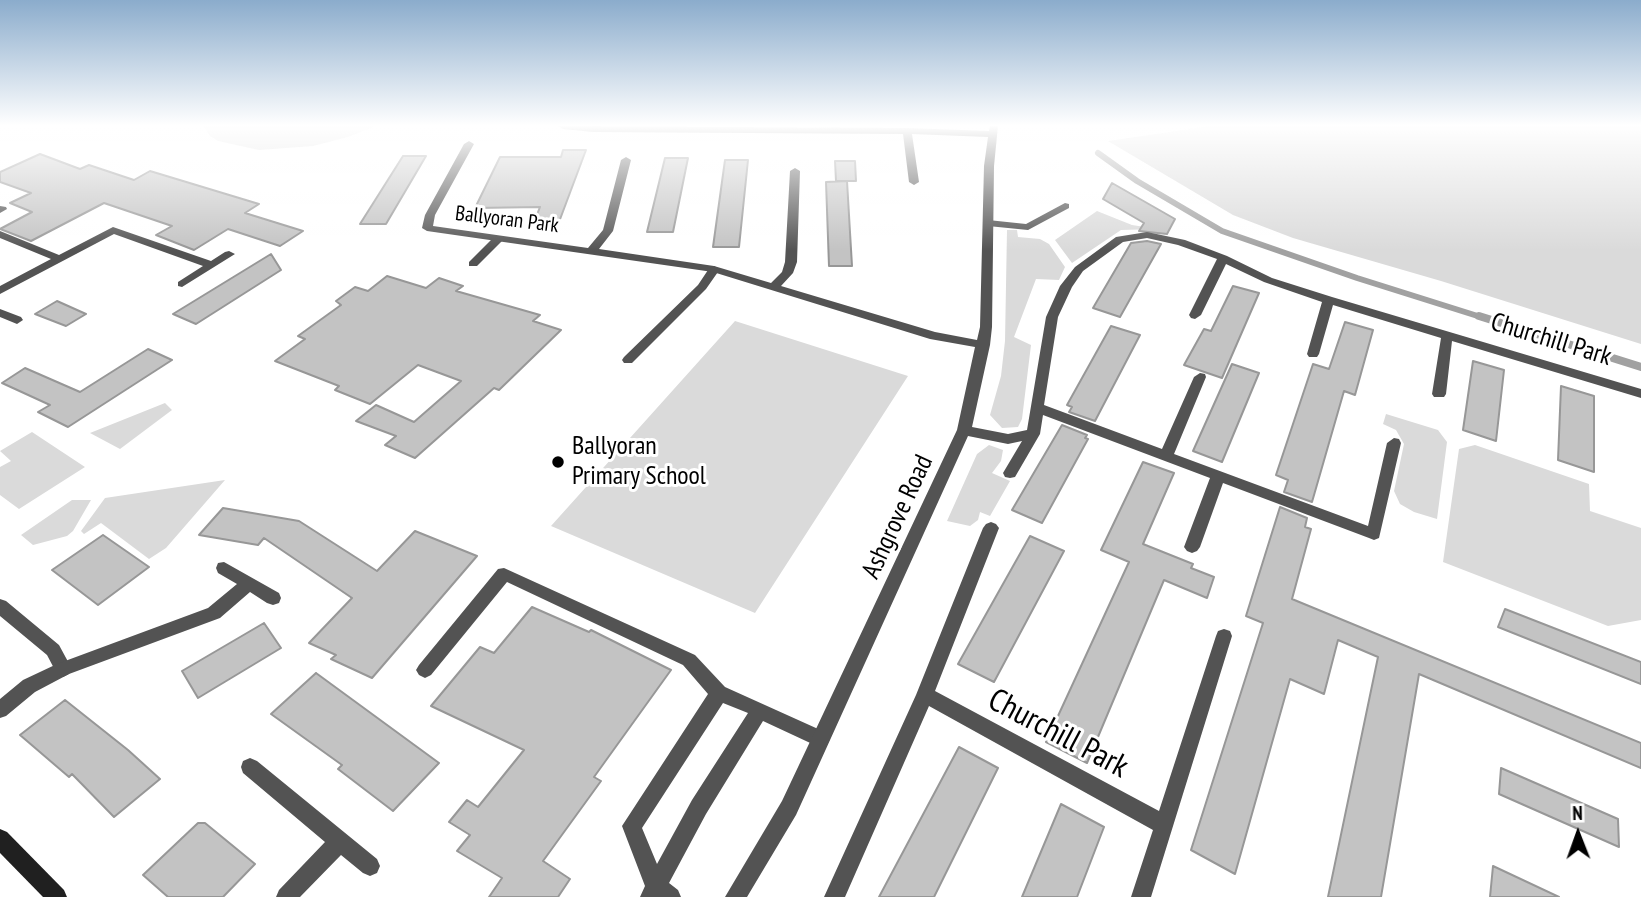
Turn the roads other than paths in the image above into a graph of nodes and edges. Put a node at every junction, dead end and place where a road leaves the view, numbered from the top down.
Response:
1 (457, 168) edge
2 (624, 168) edge
3 (912, 168) edge
4 (991, 168) edge
5 (795, 172) dead end
6 (914, 182) dead end
7 (1065, 206) dead end
8 (988, 223) junction
9 (0, 234) edge
10 (498, 239) junction
11 (592, 250) junction
12 (229, 254) dead end
13 (1223, 258) junction
14 (60, 259) junction
15 (473, 264) dead end
16 (212, 265) junction
17 (714, 269) junction
18 (181, 284) dead end
19 (774, 286) junction
20 (0, 291) edge
21 (1328, 300) junction
22 (0, 313) edge
23 (1195, 315) dead end
24 (17, 320) dead end
25 (1447, 336) junction
26 (984, 345) junction
27 (1313, 354) dead end
28 (628, 360) dead end
29 (1200, 377) dead end
30 (1439, 394) dead end
31 (1641, 394) edge
32 (1641, 403) edge
33 (1038, 408) junction
34 (964, 430) junction
35 (1033, 433) junction
36 (1394, 443) dead end
37 (1167, 454) junction
38 (1010, 473) dead end
39 (1219, 474) junction
40 (991, 528) dead end
41 (1192, 547) dead end
42 (223, 568) dead end
43 (249, 584) junction
44 (273, 598) dead end
45 (0, 606) edge
46 (1224, 636) dead end
47 (63, 669) junction
48 (425, 670) dead end
49 (719, 693) junction
50 (925, 695) junction
51 (0, 710) edge
52 (760, 710) junction
53 (821, 739) junction
54 (250, 767) dead end
55 (1164, 825) junction
56 (0, 839) edge
57 (340, 841) junction
58 (370, 866) dead end
59 (659, 893) edge
60 (57, 897) edge
61 (286, 897) edge
62 (735, 897) edge
63 (834, 897) edge
64 (1141, 897) edge

1 - 10 street, Ballyoran Park
2 - 11 street, Ballyoran Park
3 - 6 street
4 - 8 street, Ashgrove Road
5 - 19 street
7 - 8 street
8 - 26 street, Ashgrove Road
9 - 14 street
10 - 11 street, Ballyoran Park
10 - 15 street
11 - 17 street, Ballyoran Park
12 - 16 street
13 - 21 street, Churchill Park
13 - 23 street
13 - 33 street, Churchill Park
14 - 16 street
14 - 20 street
16 - 18 street
17 - 19 street, Ballyoran Park
17 - 28 street
19 - 26 street, Ballyoran Park
21 - 25 street, Churchill Park
21 - 27 street
22 - 24 street
25 - 30 street
25 - 31 street, Churchill Park
26 - 34 street, Ashgrove Road
29 - 37 street
31 - 32 street, Churchill Park
33 - 35 street, Churchill Park
33 - 37 street
34 - 35 street
34 - 53 street, Ashgrove Road
35 - 38 street, Churchill Park
36 - 39 street
37 - 39 street
39 - 41 street
40 - 50 street
42 - 43 street
43 - 44 street
43 - 47 street
45 - 47 street
46 - 55 street
47 - 51 street
48 - 49 street
49 - 52 street
49 - 59 street
50 - 55 street, Churchill Park
50 - 63 street
52 - 53 street
52 - 59 street
53 - 62 street, Ashgrove Road
54 - 57 street
55 - 64 street
56 - 60 main road
57 - 58 street
57 - 61 street

